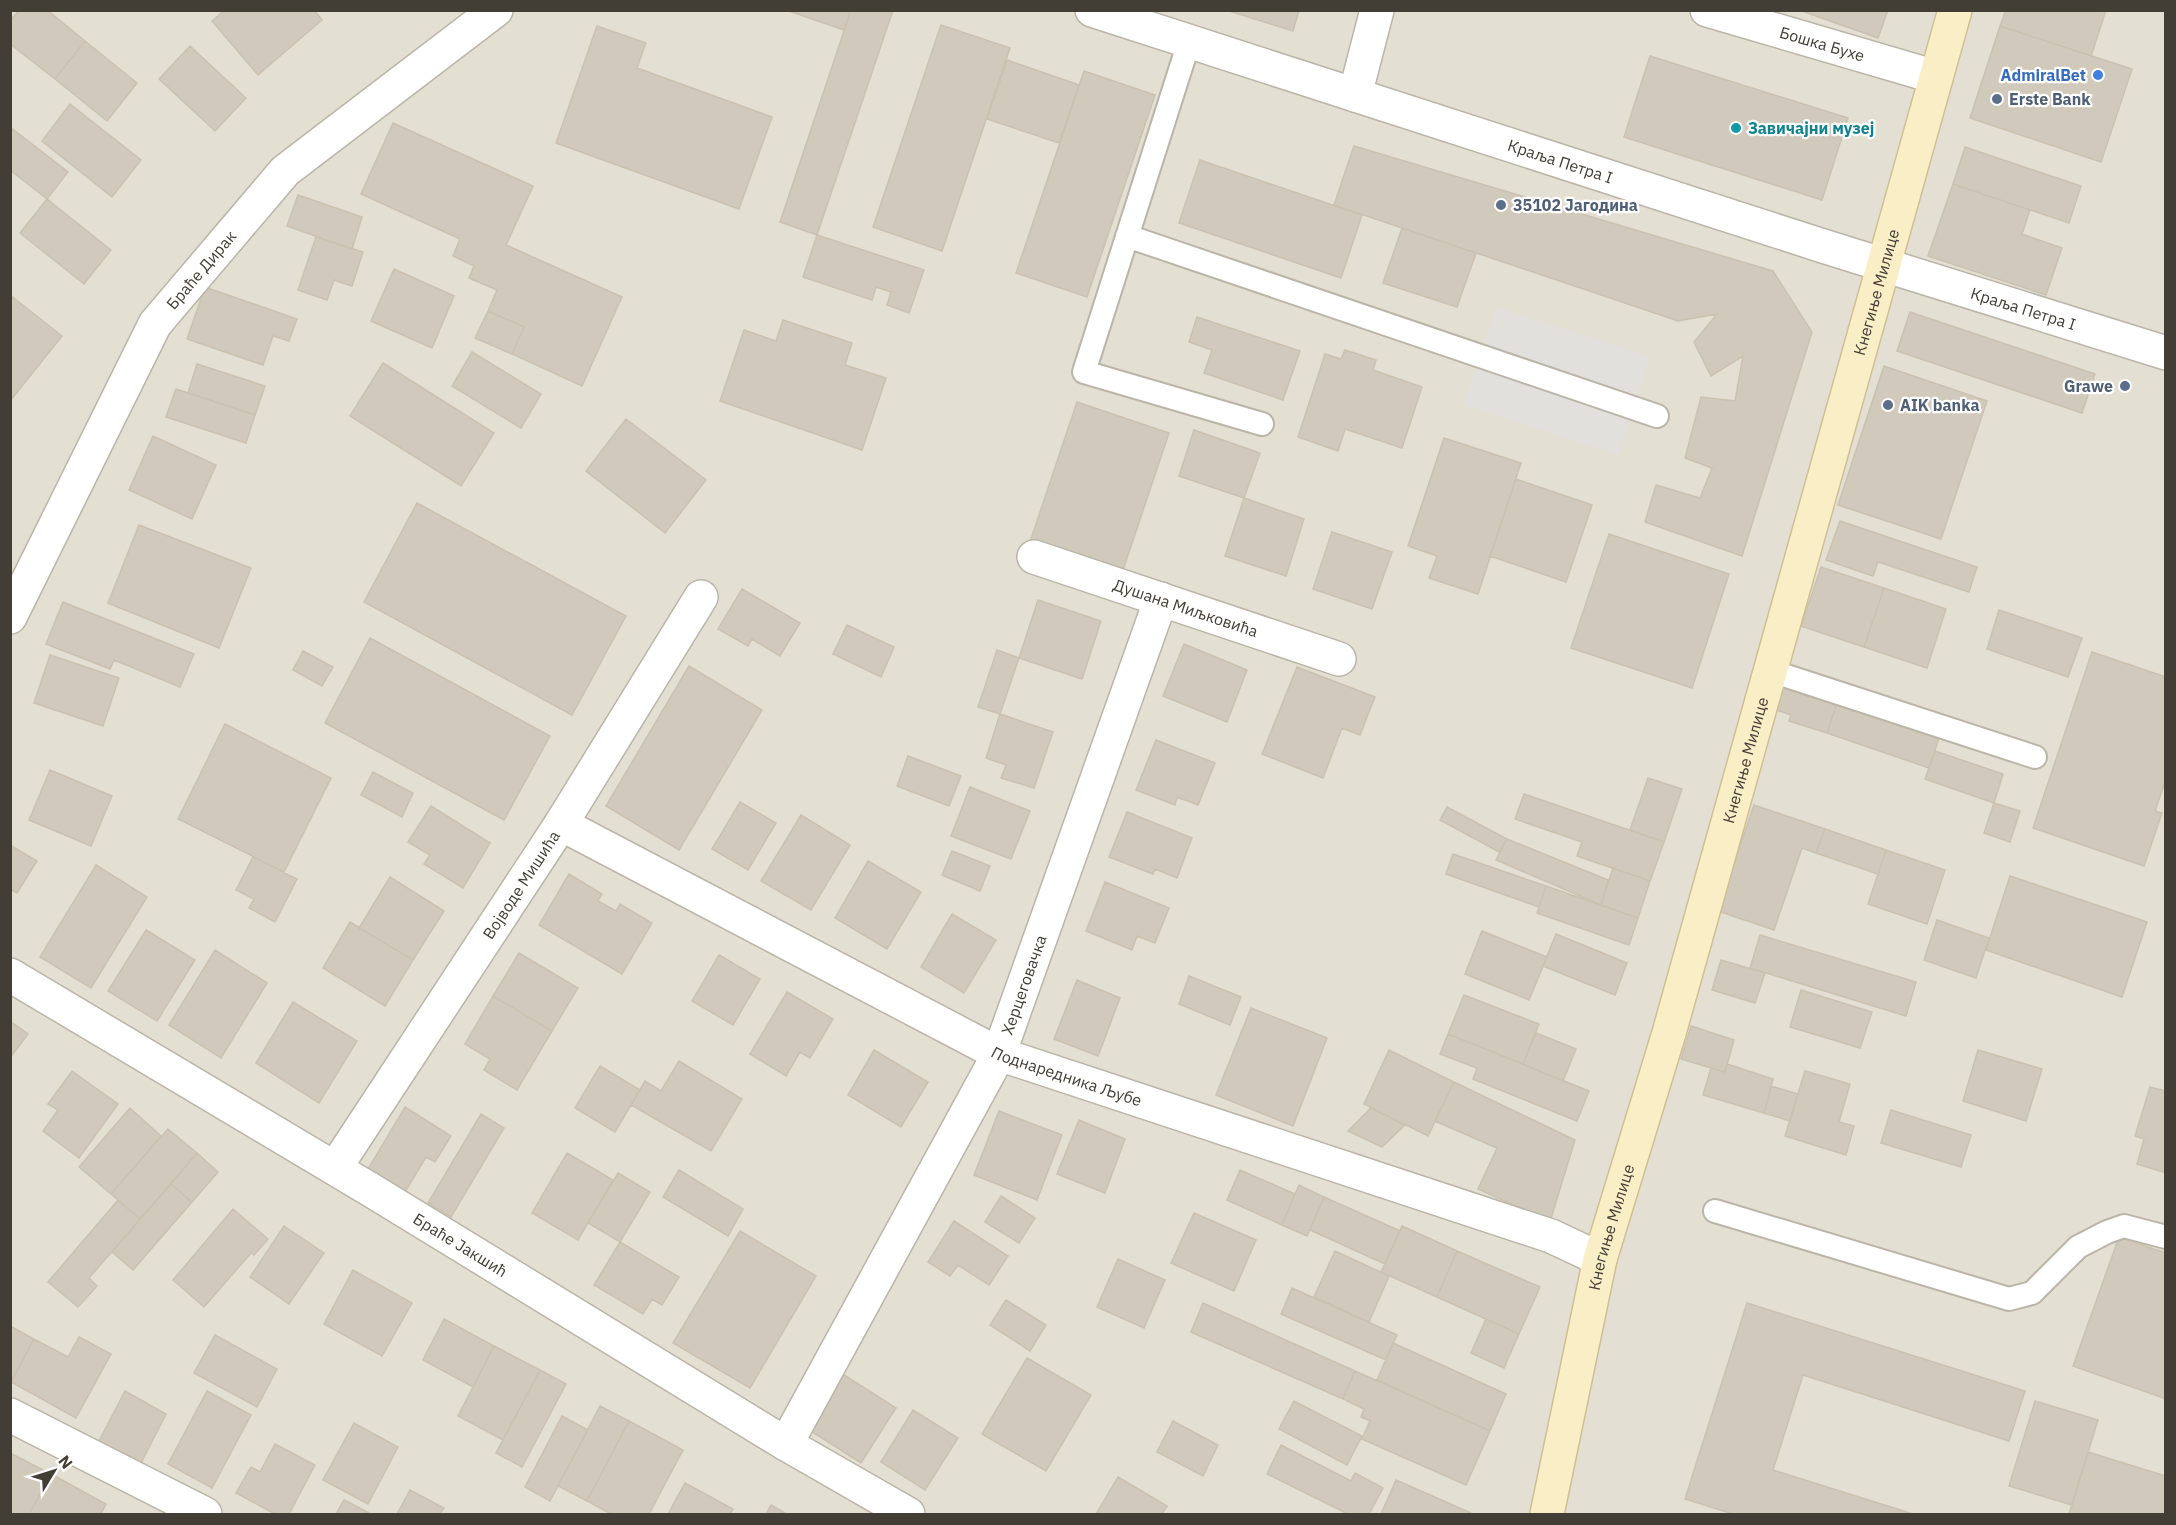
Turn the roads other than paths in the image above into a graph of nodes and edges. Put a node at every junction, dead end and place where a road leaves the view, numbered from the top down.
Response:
1 (496, 10) edge
2 (1092, 10) edge
3 (1377, 10) edge
4 (1707, 10) edge
5 (1955, 10) edge
6 (1189, 42) junction
7 (1936, 77) junction
8 (1355, 95) junction
9 (1127, 236) junction
10 (1885, 266) junction
11 (2166, 352) edge
12 (1657, 416) dead end
13 (1262, 424) dead end
14 (1034, 557) dead end
15 (701, 597) dead end
16 (1161, 599) junction
17 (10, 616) edge
18 (1339, 659) dead end
19 (1771, 671) junction
20 (2035, 757) dead end
21 (561, 824) junction
22 (10, 975) edge
23 (999, 1054) junction
24 (335, 1168) junction
25 (1714, 1211) dead end
26 (2166, 1237) edge
27 (1599, 1259) junction
28 (10, 1415) edge
29 (786, 1444) junction
30 (1548, 1514) edge
31 (205, 1515) edge
32 (909, 1515) edge

1 - 17 street, Браће Дирак
2 - 6 street, Краља Петра I
3 - 8 street
4 - 7 street, Бошка Бухе
5 - 7 street, Кнегиње Милице
6 - 8 street, Краља Петра I
6 - 9 lane
7 - 10 street, Кнегиње Милице
8 - 10 street, Краља Петра I
9 - 12 lane
9 - 13 lane
10 - 11 street, Краља Петра I
10 - 19 street, Кнегиње Милице
14 - 16 street, Душана Миљковића
15 - 21 street, Војводе Мишића
16 - 18 street, Душана Миљковића
16 - 23 street, Херцеговачка
19 - 20 lane
19 - 27 street, Кнегиње Милице
21 - 23 street, Поднаредника Љубе
21 - 24 street, Војводе Мишића
22 - 24 street, Браће Јакшић
23 - 27 street, Поднаредника Љубе
23 - 29 street, Херцеговачка
24 - 29 street, Браће Јакшић
25 - 26 lane
27 - 30 street, Кнегиње Милице
28 - 31 street
29 - 32 street, Браће Јакшић

